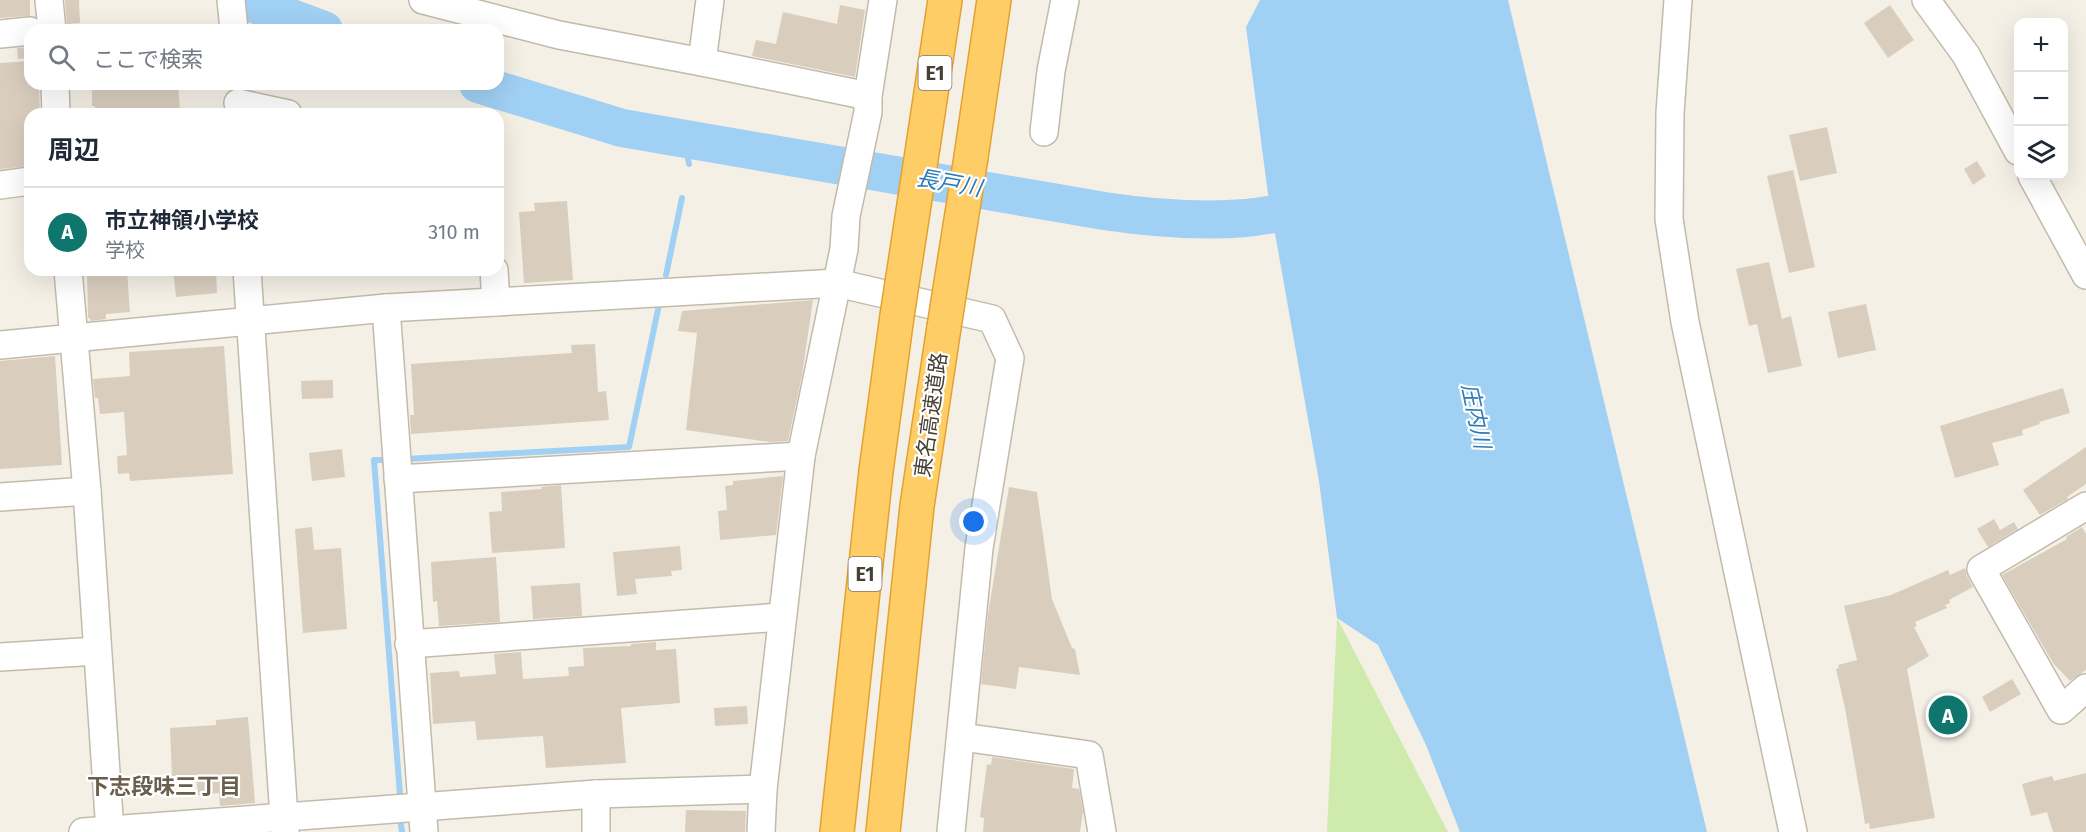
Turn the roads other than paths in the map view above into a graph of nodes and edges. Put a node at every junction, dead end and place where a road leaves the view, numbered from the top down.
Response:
1 (49, 0) edge
2 (231, 0) edge
3 (423, 0) edge
4 (710, 0) edge
5 (883, 0) edge
6 (944, 0) edge
7 (994, 0) edge
8 (1065, 0) edge
9 (1678, 0) edge
10 (1926, 0) edge
11 (43, 24) edge
12 (233, 24) edge
13 (24, 32) edge
14 (0, 34) edge
15 (702, 62) junction
16 (55, 90) edge
17 (238, 100) edge
18 (868, 104) junction
19 (56, 108) edge
20 (267, 108) edge
21 (1044, 132) dead end
22 (2014, 142) edge
23 (2034, 180) edge
24 (24, 182) edge
25 (0, 185) edge
26 (2086, 275) edge
27 (69, 276) edge
28 (247, 276) edge
29 (494, 276) edge
30 (837, 283) junction
31 (496, 302) junction
32 (386, 308) junction
33 (249, 320) junction
34 (74, 337) junction
35 (0, 345) edge
36 (801, 456) junction
37 (397, 467) junction
38 (87, 491) junction
39 (0, 497) edge
40 (2086, 506) edge
41 (781, 617) junction
42 (409, 644) junction
43 (97, 651) junction
44 (0, 657) edge
45 (2086, 688) edge
46 (962, 737) junction
47 (762, 789) junction
48 (596, 794) junction
49 (423, 820) edge
50 (285, 824) edge
51 (110, 831) edge
52 (83, 832) edge
53 (596, 832) edge
54 (761, 832) edge
55 (837, 832) edge
56 (883, 832) edge
57 (951, 832) edge
58 (1102, 832) edge
59 (1793, 832) edge

1 - 11 street
2 - 12 street
3 - 15 street
4 - 15 street
5 - 18 street
6 - 55 highway, E1, bridge
7 - 56 highway, 東名高速道路 / E1, bridge
8 - 21 street
9 - 59 street
10 - 22 street
13 - 14 street
15 - 18 street
16 - 19 street
17 - 20 street
18 - 30 street
23 - 26 street
24 - 25 street
27 - 34 street
28 - 33 street
29 - 31 street
30 - 31 street
30 - 36 street
30 - 46 street
31 - 32 street
32 - 33 street
32 - 37 street
33 - 34 street
33 - 50 street
34 - 35 street
34 - 38 street
36 - 37 street
36 - 41 street
37 - 42 street
38 - 39 street
38 - 43 street
40 - 45 street
41 - 42 street
41 - 47 street
42 - 49 street
43 - 44 street
43 - 51 street
46 - 57 street
46 - 58 street
47 - 48 street
47 - 54 street
48 - 49 street
48 - 53 street
49 - 50 street
50 - 51 street
51 - 52 street

